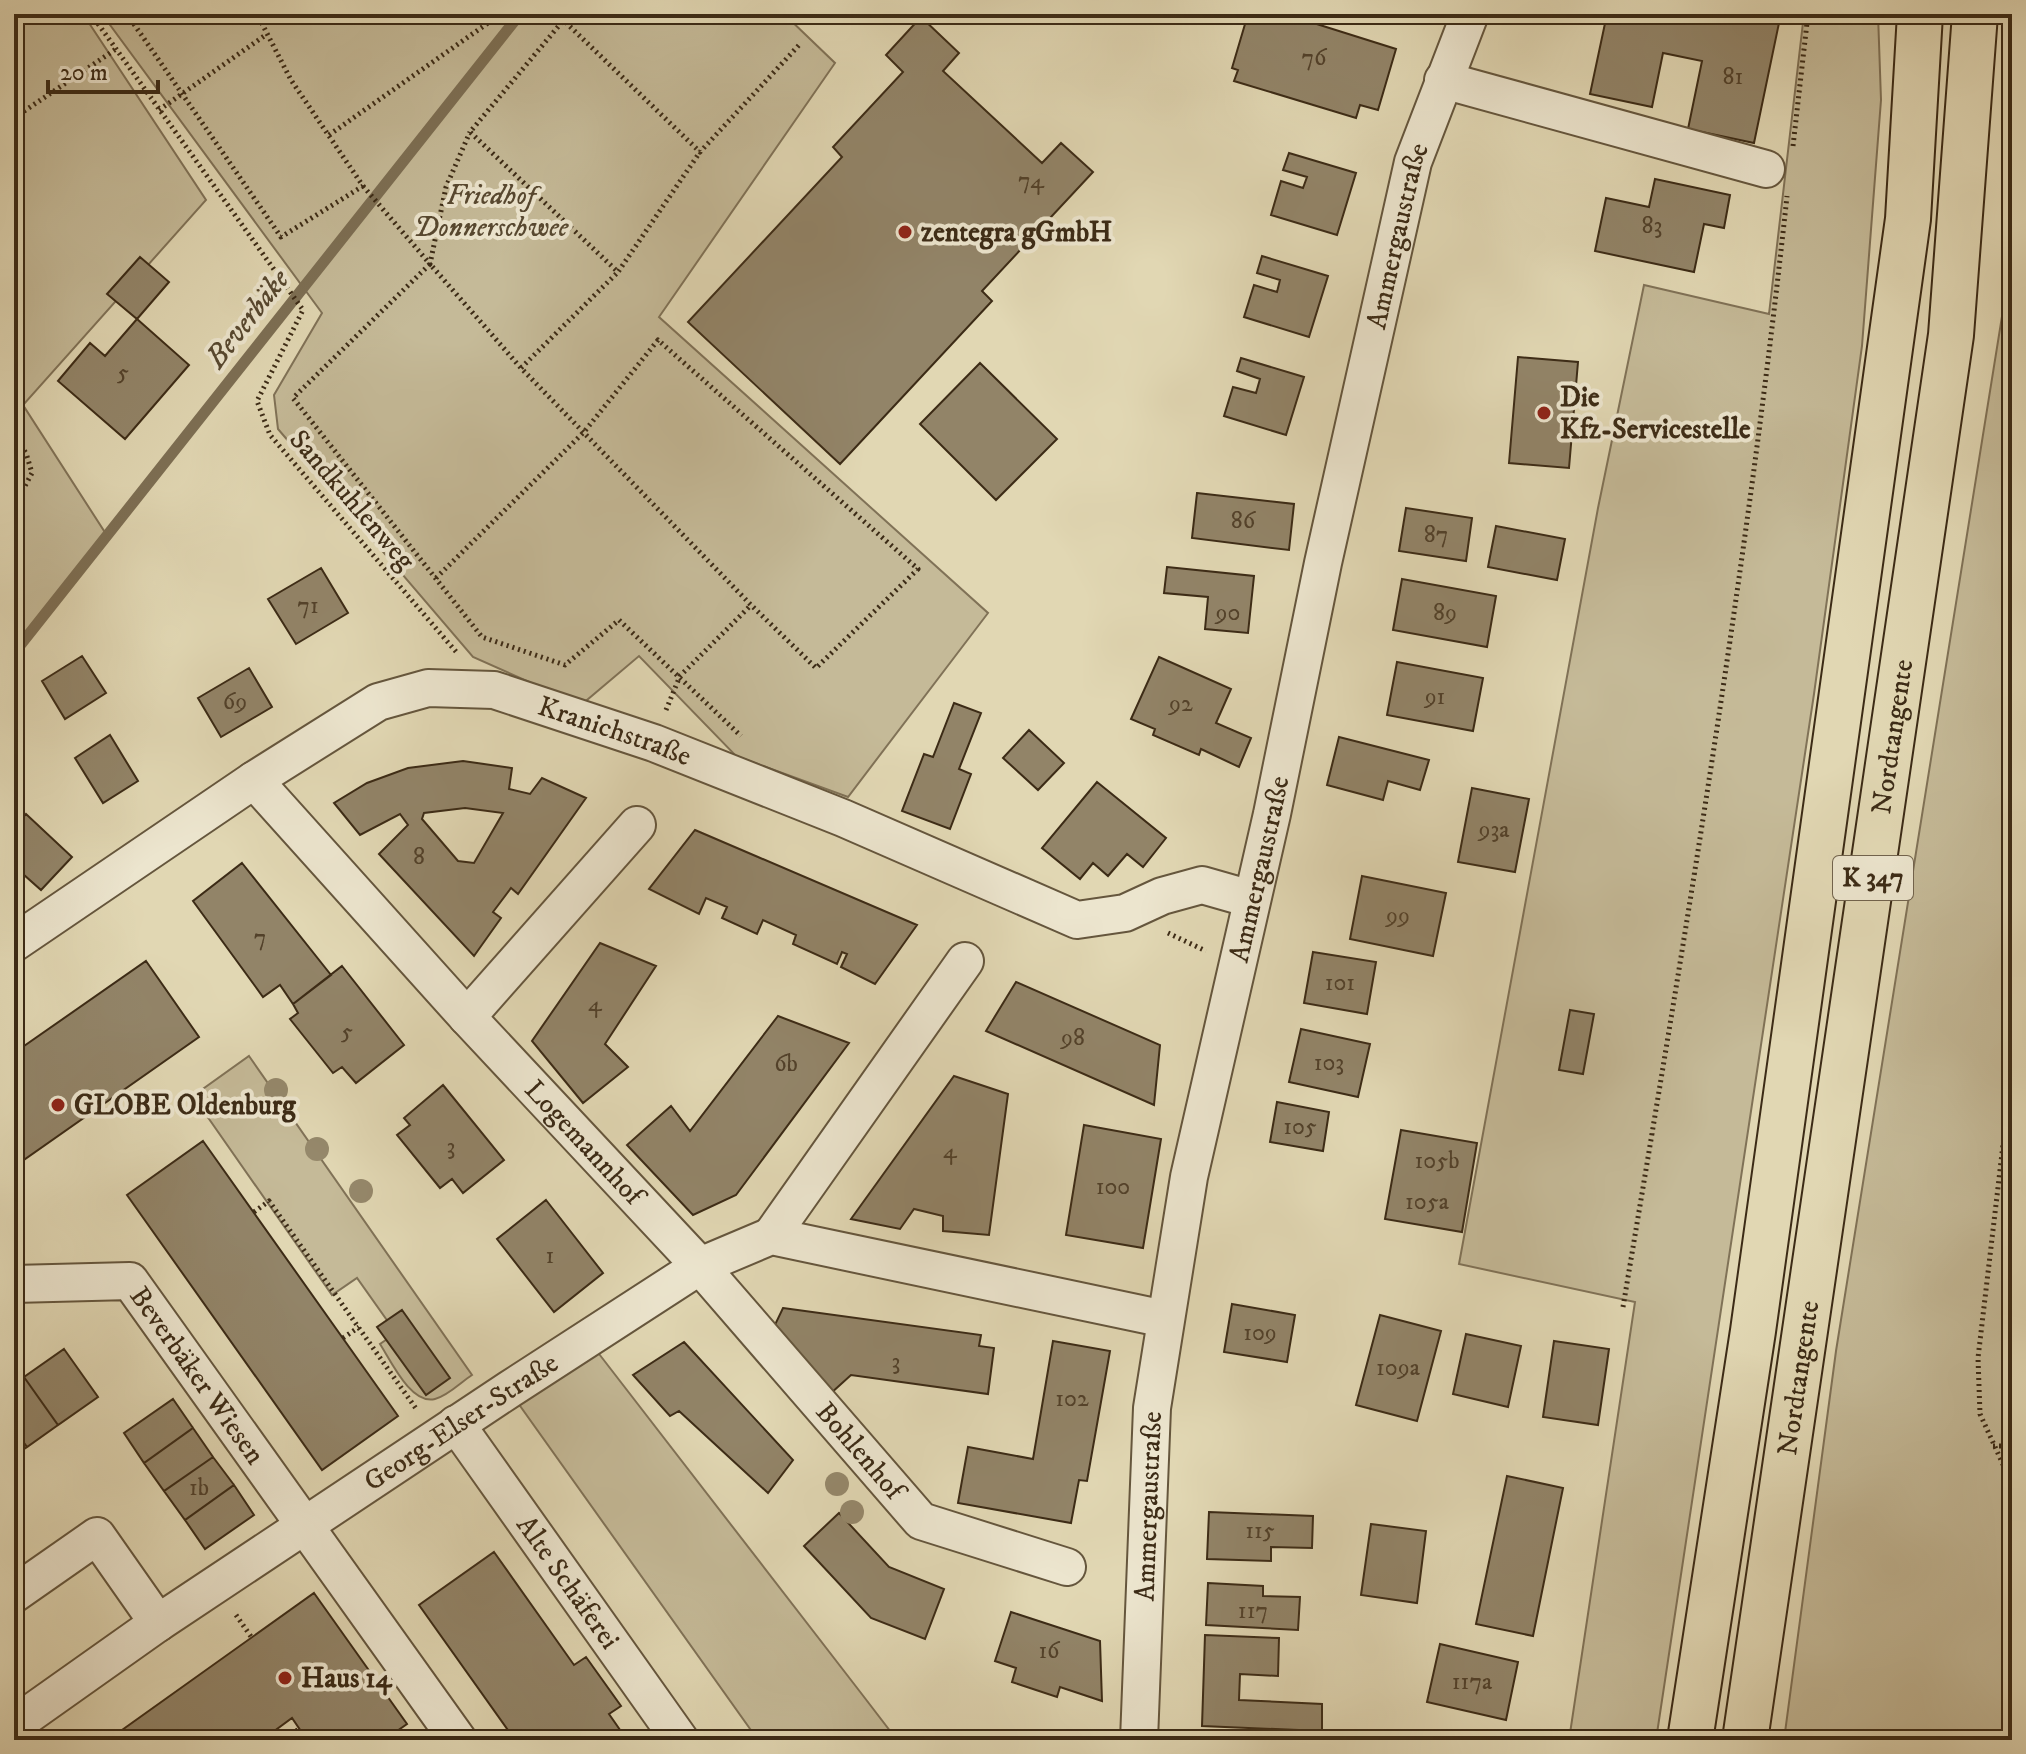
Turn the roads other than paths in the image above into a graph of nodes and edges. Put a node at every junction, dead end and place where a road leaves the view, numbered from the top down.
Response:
1 (1470, 14) edge
2 (1920, 14) edge
3 (1975, 14) edge
4 (1443, 80) junction
5 (1782, 166) road end
6 (254, 780) junction
7 (637, 825) dead end
8 (1251, 899) junction
9 (14, 943) edge
10 (965, 961) dead end
11 (467, 1017) junction
12 (771, 1236) junction
13 (700, 1266) junction
14 (14, 1284) edge
15 (1165, 1319) junction
16 (446, 1431) junction
17 (304, 1524) junction
18 (1067, 1567) dead end
19 (14, 1594) edge
20 (158, 1623) junction
21 (14, 1725) edge
22 (458, 1740) edge
23 (680, 1740) edge
24 (1139, 1740) edge
25 (1690, 1740) edge
26 (1745, 1740) edge

1 - 4 street, Ammergaustraße
2 - 25 highway, Nordtangente / K 347
3 - 26 highway, Nordtangente / K 347
4 - 5 street
4 - 8 street, Ammergaustraße
6 - 8 street, Kranichstraße
6 - 9 street, Kranichstraße
6 - 11 street, Logemannhof
7 - 11 street
8 - 15 street, Ammergaustraße
10 - 12 street
11 - 13 street, Logemannhof
12 - 13 street, Georg-Elser-Straße
12 - 15 street
13 - 16 street, Georg-Elser-Straße
13 - 18 street, Bohlenhof
14 - 17 street, Beverbäker Wiesen
15 - 24 street, Ammergaustraße
16 - 17 street, Georg-Elser-Straße
16 - 23 street, Alte Schäferei
17 - 20 street, Georg-Elser-Straße
17 - 22 street
19 - 20 street
20 - 21 street, Georg-Elser-Straße

